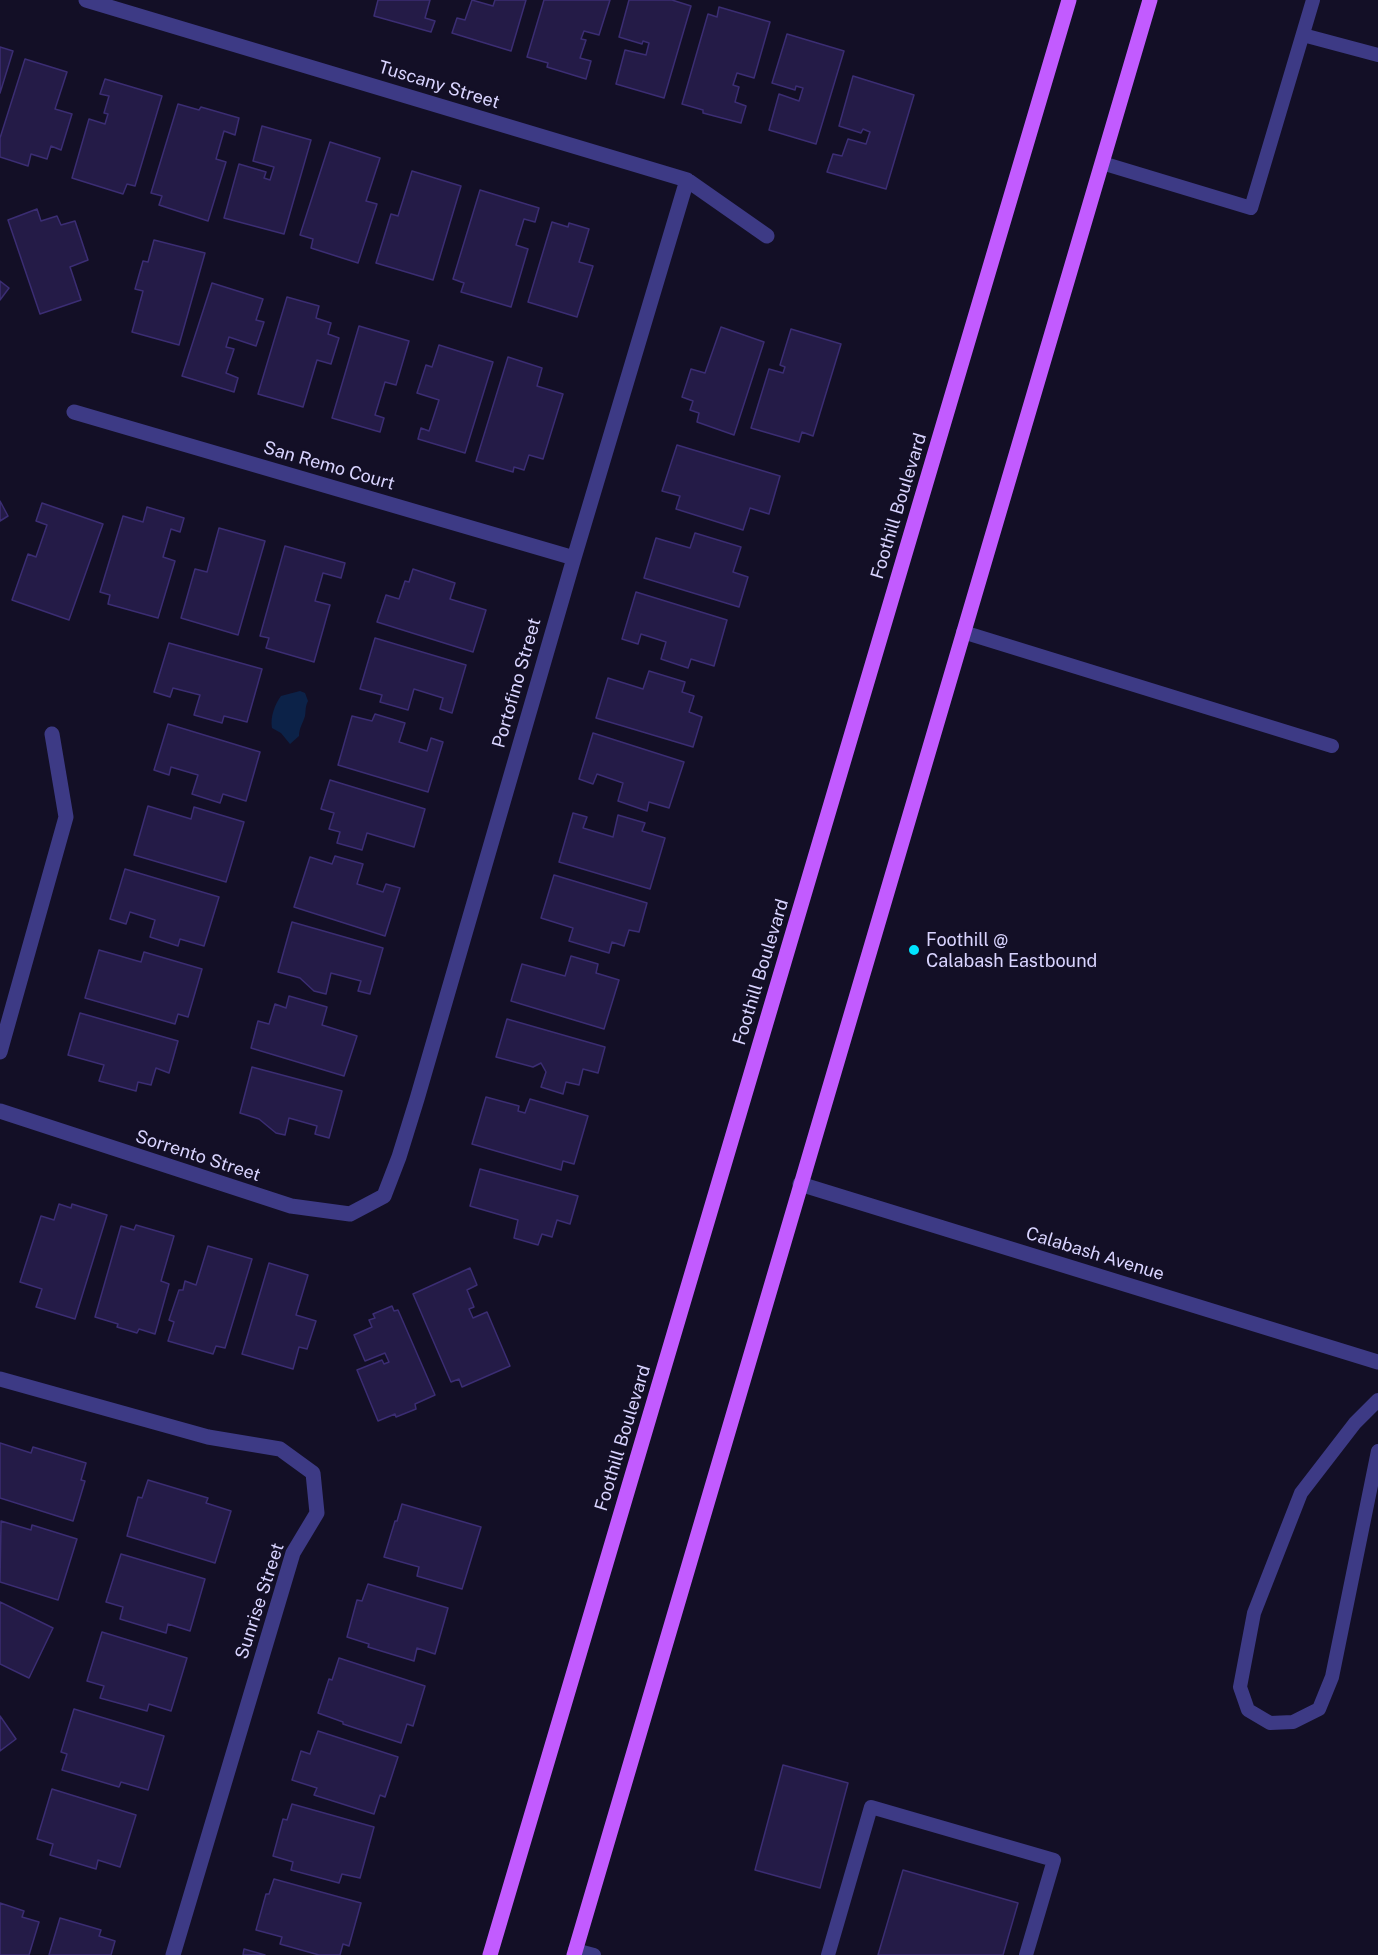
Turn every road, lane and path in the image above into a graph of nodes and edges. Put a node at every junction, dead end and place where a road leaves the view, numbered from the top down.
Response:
1 (86, 0) edge
2 (1069, 0) edge
3 (1150, 0) edge
4 (1313, 0) edge
5 (1303, 34) junction
6 (1378, 55) edge
7 (1102, 163) junction
8 (687, 180) junction
9 (767, 236) dead end
10 (74, 412) dead end
11 (574, 558) junction
12 (963, 632) junction
13 (52, 734) dead end
14 (1332, 746) dead end
15 (0, 1052) edge
16 (0, 1111) edge
17 (800, 1184) junction
18 (384, 1196) joint
19 (1378, 1362) edge
20 (0, 1379) edge
21 (1378, 1400) edge
22 (1378, 1450) edge
23 (575, 1953) edge
24 (173, 1955) edge
25 (490, 1955) edge
26 (594, 1955) edge
27 (828, 1955) edge
28 (1026, 1955) edge

1 - 8 street, Tuscany Street
2 - 25 main road, Foothill Boulevard
3 - 7 main road
4 - 5 lane
5 - 6 lane
5 - 7 lane
7 - 12 main road
8 - 9 street, Tuscany Street
8 - 11 street, Portofino Street
10 - 11 street, San Remo Court
11 - 18 street, Portofino Street
12 - 14 lane
12 - 17 main road
13 - 15 street
16 - 18 street, Sorrento Street
17 - 19 street, Calabash Avenue
17 - 23 main road
20 - 24 street, Sunrise Street
21 - 22 lane
23 - 26 lane
27 - 28 lane

